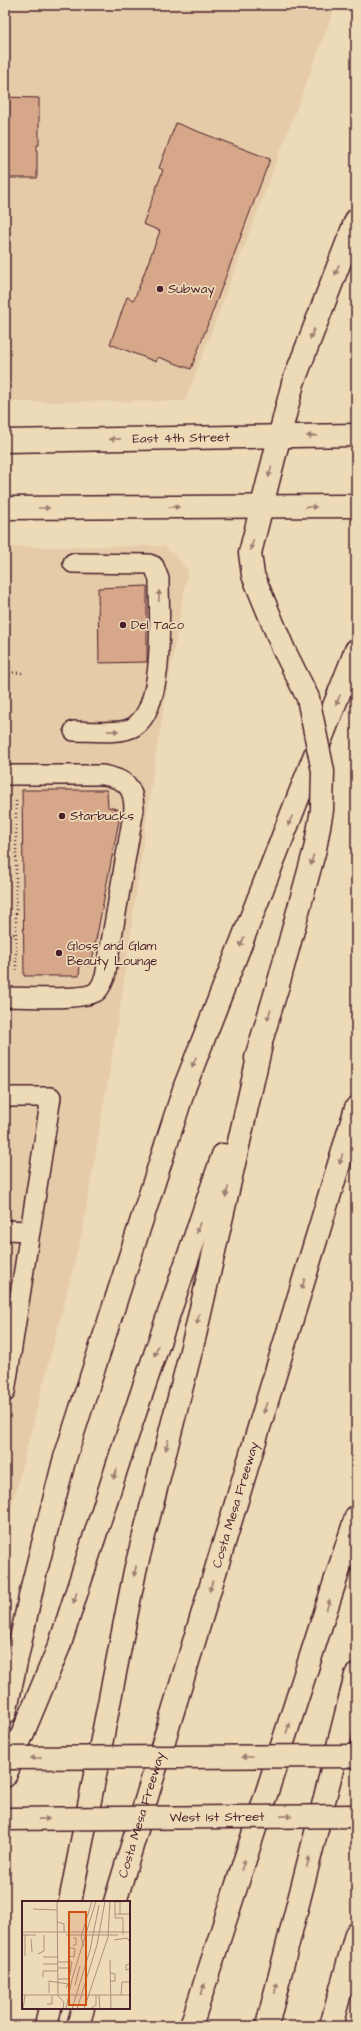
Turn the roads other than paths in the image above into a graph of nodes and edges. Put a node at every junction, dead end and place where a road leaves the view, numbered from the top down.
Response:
1 (356, 220) edge
2 (350, 435) edge
3 (280, 436) junction
4 (5, 441) edge
5 (356, 506) edge
6 (261, 507) junction
7 (5, 508) edge
8 (73, 563) dead end
9 (356, 650) edge
10 (74, 731) dead end
11 (5, 776) edge
12 (5, 997) edge
13 (261, 1045) junction
14 (5, 1097) edge
15 (356, 1108) edge
16 (5, 1230) edge
17 (30, 1231) junction
18 (5, 1392) edge
19 (356, 1517) edge
20 (356, 1674) edge
21 (5, 1713) edge
22 (356, 1756) edge
23 (5, 1758) edge
24 (5, 1776) edge
25 (356, 1816) edge
26 (5, 1819) edge
27 (70, 1901) edge
28 (115, 1901) edge
29 (356, 1934) edge
30 (338, 1997) junction
31 (50, 2009) edge
32 (83, 2009) edge
33 (46, 2026) edge
34 (78, 2026) edge
35 (191, 2026) edge
36 (267, 2026) edge
37 (331, 2026) edge
38 (335, 2026) edge

1 -> 3 main road
2 -> 3 main road, East 4th Street
3 -> 4 main road, East 4th Street
3 -> 6 main road
6 -> 5 main road
7 -> 6 main road
6 -> 13 main road, bridge
10 -> 8 lane
9 -> 21 main road
11 - 12 lane
13 -> 24 main road
13 -> 27 main road
14 - 17 lane
15 -> 28 main road, Costa Mesa Freeway
16 - 17 lane
17 - 18 lane
35 -> 19 main road
36 -> 20 main road
22 -> 23 main road, bridge
26 -> 25 main road, West 1st Street, bridge
29 - 30 main road
30 - 37 main road
30 - 38 main road
31 - 33 main road
32 - 34 main road

